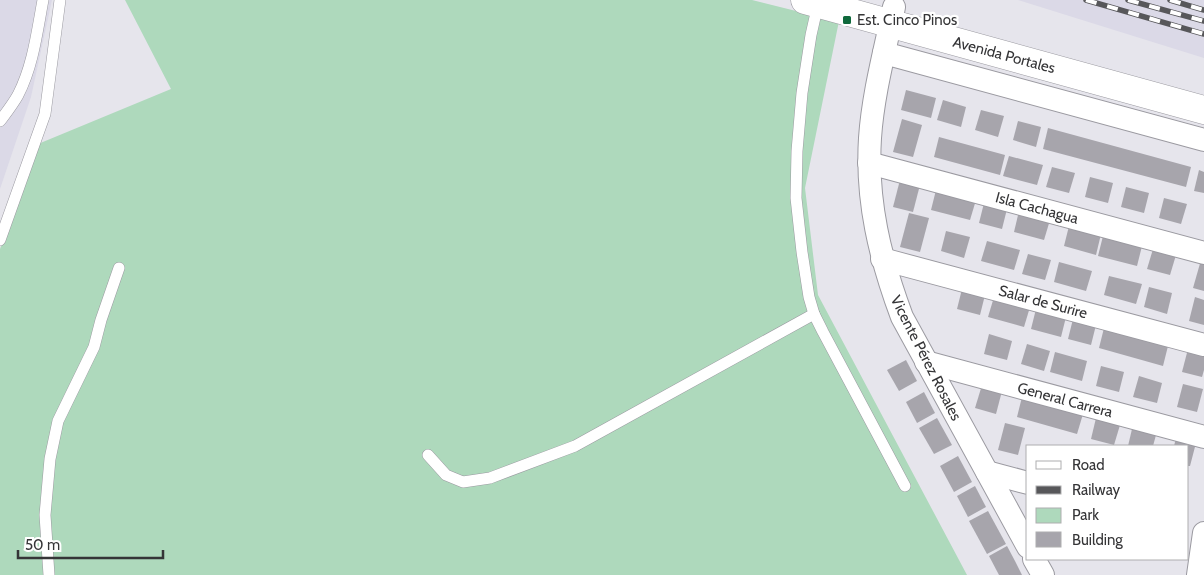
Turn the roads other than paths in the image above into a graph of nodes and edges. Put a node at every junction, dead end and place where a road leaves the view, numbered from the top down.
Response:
1 (44, 0) edge
2 (60, 0) edge
3 (811, 2) edge
4 (885, 10) edge
5 (884, 53) junction
6 (1204, 94) edge
7 (1204, 110) edge
8 (0, 122) edge
9 (1204, 140) edge
10 (869, 163) junction
11 (0, 240) edge
12 (1204, 253) edge
13 (882, 259) junction
14 (119, 268) dead end
15 (814, 314) junction
16 (1204, 345) edge
17 (926, 362) junction
18 (1204, 437) edge
19 (428, 455) dead end
20 (987, 472) junction
21 (1026, 482) edge
22 (905, 486) dead end
23 (1189, 526) edge
24 (1204, 532) edge
25 (1026, 542) edge
26 (1035, 560) edge
27 (49, 575) edge
28 (1044, 575) edge
29 (1198, 575) edge

1 - 8 lane
2 - 11 lane
3 - 4 main road, Avenida Portales
3 - 15 lane
4 - 5 street, Vicente Pérez Rosales
4 - 6 main road, Avenida Portales
4 - 7 main road, Avenida Portales
5 - 9 street, Avenida Portales
5 - 10 street, Vicente Pérez Rosales
10 - 12 street, Isla Cachagua
10 - 13 street, Vicente Pérez Rosales
13 - 16 street, Salar de Surire
13 - 17 street, Vicente Pérez Rosales
14 - 27 lane
15 - 19 lane
15 - 22 lane
17 - 18 street, General Carrera
17 - 20 street, Vicente Pérez Rosales
20 - 21 street
20 - 25 street, Vicente Pérez Rosales
23 - 24 street
24 - 29 street
26 - 28 street

